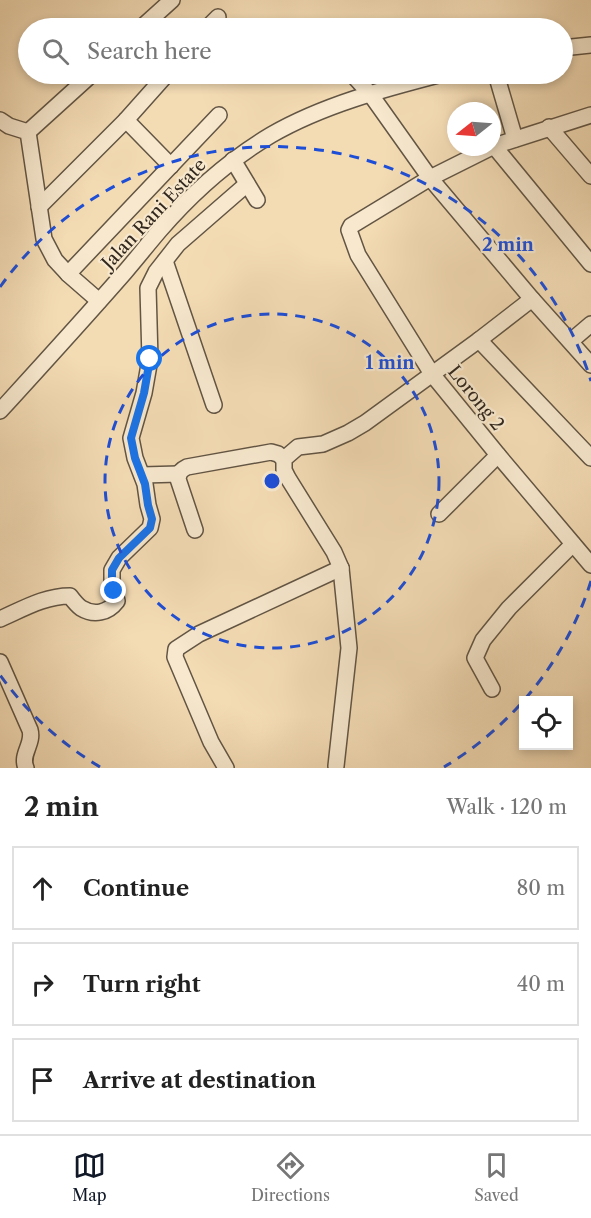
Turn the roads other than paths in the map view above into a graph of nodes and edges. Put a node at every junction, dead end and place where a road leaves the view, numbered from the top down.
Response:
1 (172, 0) edge
2 (152, 18) edge
3 (591, 45) edge
4 (573, 47) edge
5 (81, 84) edge
6 (158, 84) edge
7 (361, 84) edge
8 (408, 84) edge
9 (499, 84) edge
10 (371, 95) junction
11 (219, 115) dead end
12 (591, 115) edge
13 (0, 120) edge
14 (126, 120) junction
15 (549, 128) junction
16 (28, 132) junction
17 (515, 139) junction
18 (501, 144) edge
19 (501, 155) edge
20 (474, 156) edge
21 (233, 160) junction
22 (171, 166) junction
23 (591, 176) edge
24 (430, 178) junction
25 (247, 184) junction
26 (257, 200) dead end
27 (39, 207) junction
28 (165, 261) junction
29 (591, 264) edge
30 (68, 274) junction
31 (532, 298) junction
32 (99, 301) junction
33 (591, 324) edge
34 (479, 340) junction
35 (571, 341) junction
36 (591, 364) edge
37 (432, 374) junction
38 (214, 405) dead end
39 (0, 411) edge
40 (498, 455) junction
41 (591, 458) edge
42 (284, 459) junction
43 (179, 474) junction
44 (142, 475) junction
45 (439, 514) dead end
46 (195, 530) dead end
47 (573, 544) junction
48 (591, 565) edge
49 (341, 568) junction
50 (0, 619) edge
51 (0, 662) edge
52 (492, 689) dead end
53 (336, 766) dead end
54 (26, 768) edge
55 (226, 768) edge

1 - 2 street
3 - 4 street
5 - 16 street
6 - 14 street
7 - 10 street
8 - 10 street, Jalan Rani Estate
9 - 17 street
10 - 21 street, Jalan Rani Estate
10 - 24 street
11 - 22 street
12 - 15 street
13 - 16 street
14 - 22 street
14 - 27 street
15 - 17 street
15 - 23 street
16 - 27 street
17 - 18 street
19 - 29 street
20 - 24 street
21 - 25 street
21 - 32 street, Jalan Rani Estate
22 - 30 street
24 - 31 street
24 - 37 street, Lorong 2
25 - 26 street
25 - 28 street
27 - 30 street
28 - 38 street
28 - 44 street
30 - 32 street
31 - 34 street
31 - 35 street
32 - 39 street, Jalan Rani Estate
33 - 35 street
34 - 37 street
34 - 41 street
35 - 36 street
37 - 40 street, Lorong 2
37 - 42 street
40 - 45 street
40 - 47 street, Lorong 2
42 - 43 street
42 - 49 street
43 - 44 street
43 - 46 street
44 - 50 street
47 - 48 street, Lorong 2
47 - 52 street
49 - 53 street
49 - 55 street
51 - 54 street

